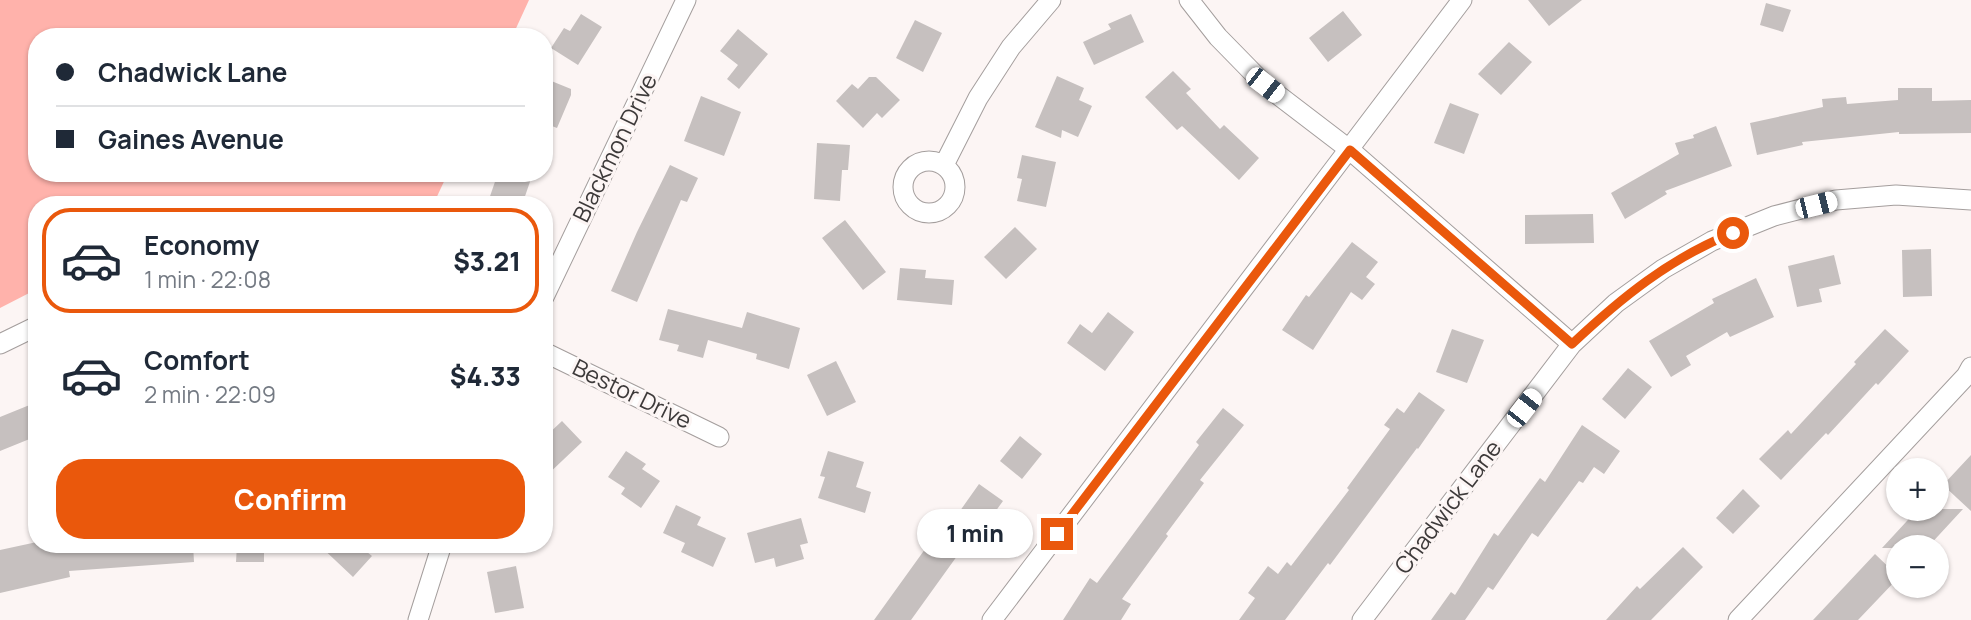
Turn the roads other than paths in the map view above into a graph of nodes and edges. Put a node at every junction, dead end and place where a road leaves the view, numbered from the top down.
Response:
1 (687, 0) edge
2 (1051, 0) edge
3 (1189, 0) edge
4 (1462, 0) edge
5 (1350, 150) junction
6 (944, 165) dead end
7 (1971, 200) edge
8 (553, 278) edge
9 (28, 330) edge
10 (0, 344) edge
11 (1572, 344) junction
12 (553, 356) edge
13 (1971, 367) edge
14 (719, 437) dead end
15 (439, 553) edge
16 (418, 620) edge
17 (992, 620) edge
18 (1362, 620) edge
19 (1738, 620) edge

1 - 8 street, Blackmon Drive
2 - 6 street
3 - 5 street
4 - 5 street
5 - 11 street
5 - 17 street
7 - 11 street, Chadwick Lane
9 - 10 street
11 - 18 street, Chadwick Lane
12 - 14 street, Bestor Drive
13 - 19 street
15 - 16 street

